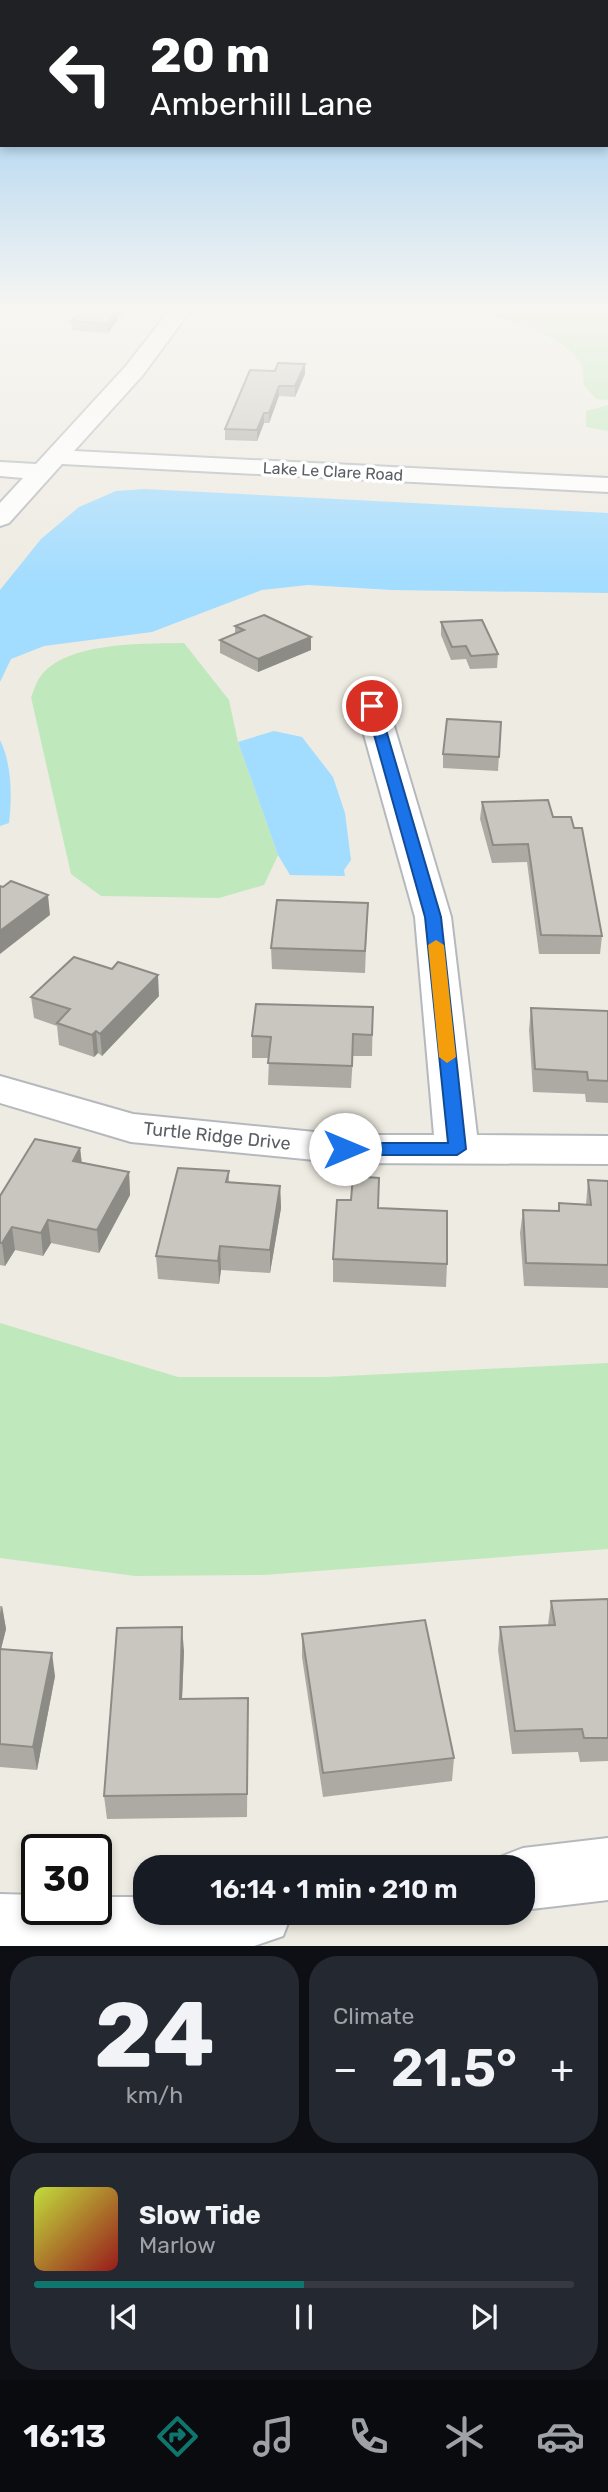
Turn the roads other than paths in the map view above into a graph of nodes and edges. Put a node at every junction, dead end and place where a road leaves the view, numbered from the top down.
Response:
1 (106, 402) edge
2 (51, 464) junction
3 (0, 469) edge
4 (608, 485) edge
5 (3, 513) edge
6 (372, 706) dead end
7 (0, 1089) edge
8 (457, 1149) junction
9 (608, 1150) edge
10 (608, 1869) edge
11 (535, 1878) edge
12 (175, 1925) edge
13 (0, 1926) edge

1 - 2 street
2 - 3 street, Lake Le Clare Road
2 - 4 street, Lake Le Clare Road
2 - 5 street
6 - 8 street
7 - 8 street, Turtle Ridge Drive
8 - 9 street, Turtle Ridge Drive
10 - 11 street
12 - 13 street

